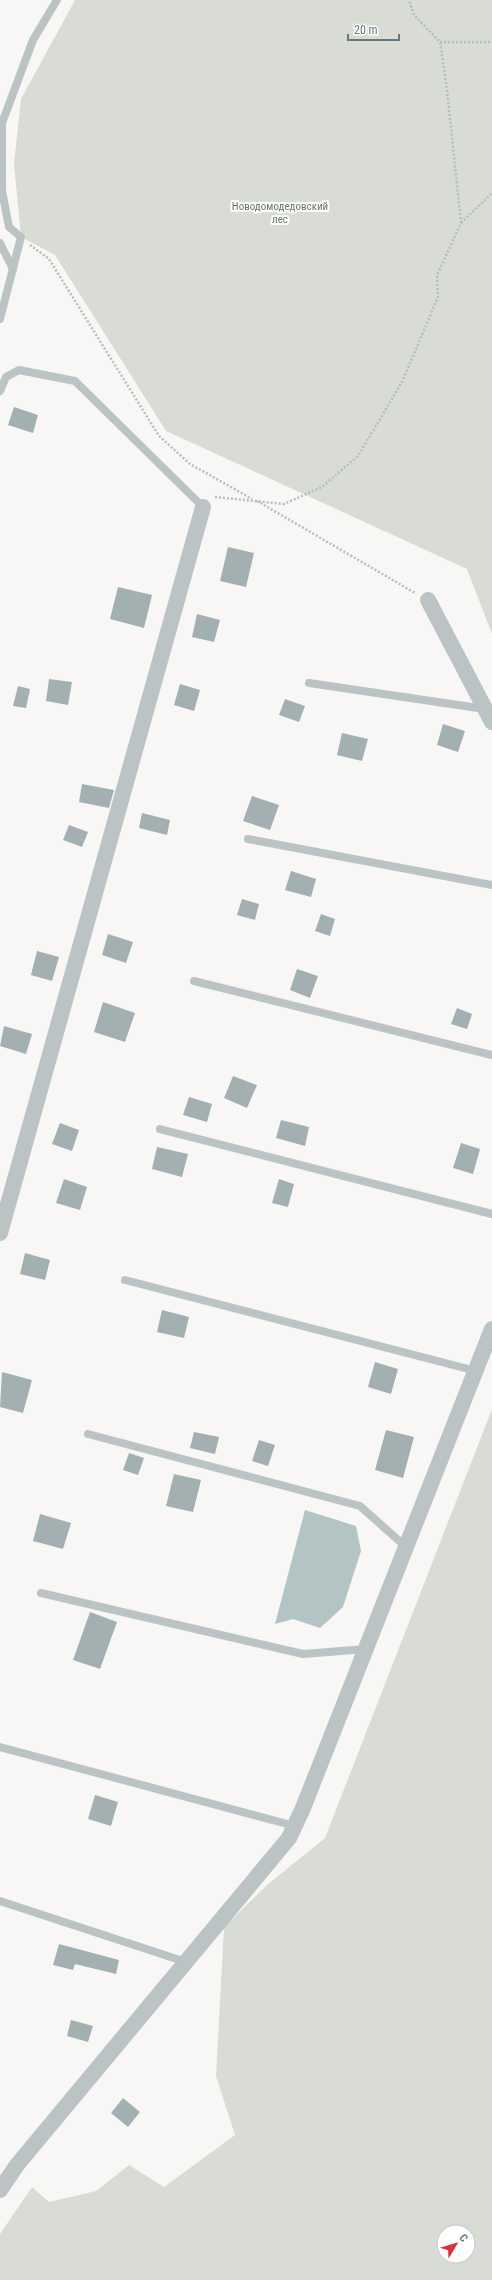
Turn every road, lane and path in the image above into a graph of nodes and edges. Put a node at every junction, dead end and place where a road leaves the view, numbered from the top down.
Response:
1 (57, 0) edge
2 (408, 0) edge
3 (440, 42) junction
4 (492, 42) edge
5 (492, 194) edge
6 (461, 222) junction
7 (21, 237) junction
8 (0, 243) edge
9 (13, 269) junction
10 (0, 318) edge
11 (0, 391) edge
12 (254, 500) junction
13 (204, 507) junction
14 (428, 600) joint
15 (309, 683) dead end
16 (489, 715) edge
17 (248, 839) dead end
18 (492, 885) edge
19 (194, 981) dead end
20 (492, 1054) edge
21 (160, 1129) dead end
22 (492, 1214) edge
23 (0, 1232) edge
24 (125, 1280) dead end
25 (492, 1329) edge
26 (476, 1371) junction
27 (88, 1434) dead end
28 (406, 1547) junction
29 (42, 1593) dead end
30 (366, 1649) junction
31 (0, 1747) edge
32 (295, 1826) junction
33 (0, 1901) edge
34 (186, 1962) junction
35 (0, 2190) edge

1 - 7 lane
2 - 3 path
3 - 4 path
3 - 6 path
5 - 6 path
6 - 12 path
7 - 9 lane
7 - 12 path
8 - 9 lane
9 - 10 lane
11 - 13 lane
12 - 13 path
12 - 14 path
13 - 23 street
14 - 16 street
15 - 16 lane
17 - 18 lane
19 - 20 lane
21 - 22 lane
24 - 26 lane
25 - 26 street
26 - 28 street
27 - 28 lane
28 - 30 street
29 - 30 lane
30 - 32 street
31 - 32 lane
32 - 34 street
33 - 34 lane
34 - 35 street

